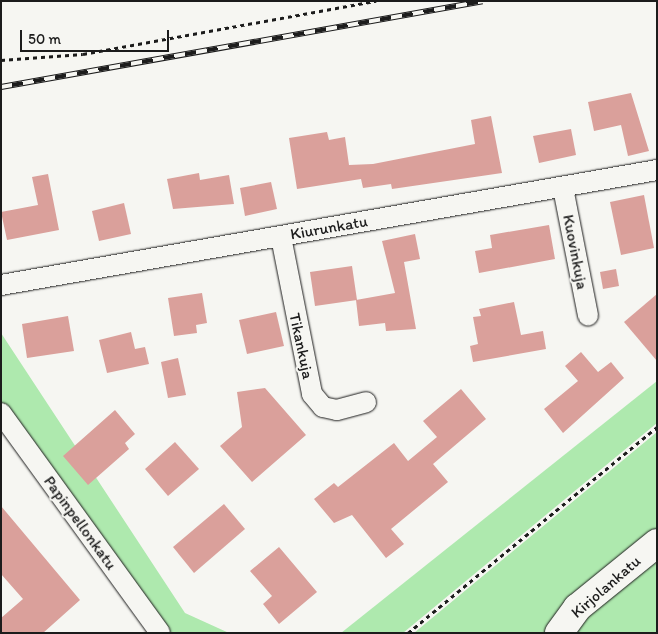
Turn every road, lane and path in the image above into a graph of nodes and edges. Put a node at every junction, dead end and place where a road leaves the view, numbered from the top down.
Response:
1 (376, 1) edge
2 (1, 60) edge
3 (657, 170) edge
4 (562, 188) junction
5 (281, 237) junction
6 (1, 285) edge
7 (588, 316) dead end
8 (366, 402) dead end
9 (1, 413) edge
10 (657, 427) edge
11 (657, 543) edge
12 (160, 633) edge
13 (408, 633) edge
14 (559, 633) edge

1 - 2 path
3 - 4 street, Kiurunkatu
4 - 5 street, Kiurunkatu
4 - 7 street, Kuovinkuja
5 - 6 street, Kiurunkatu
5 - 8 street, Tikankuja
9 - 12 street, Papinpellonkatu
10 - 13 path
11 - 14 main road, Kirjolankatu

